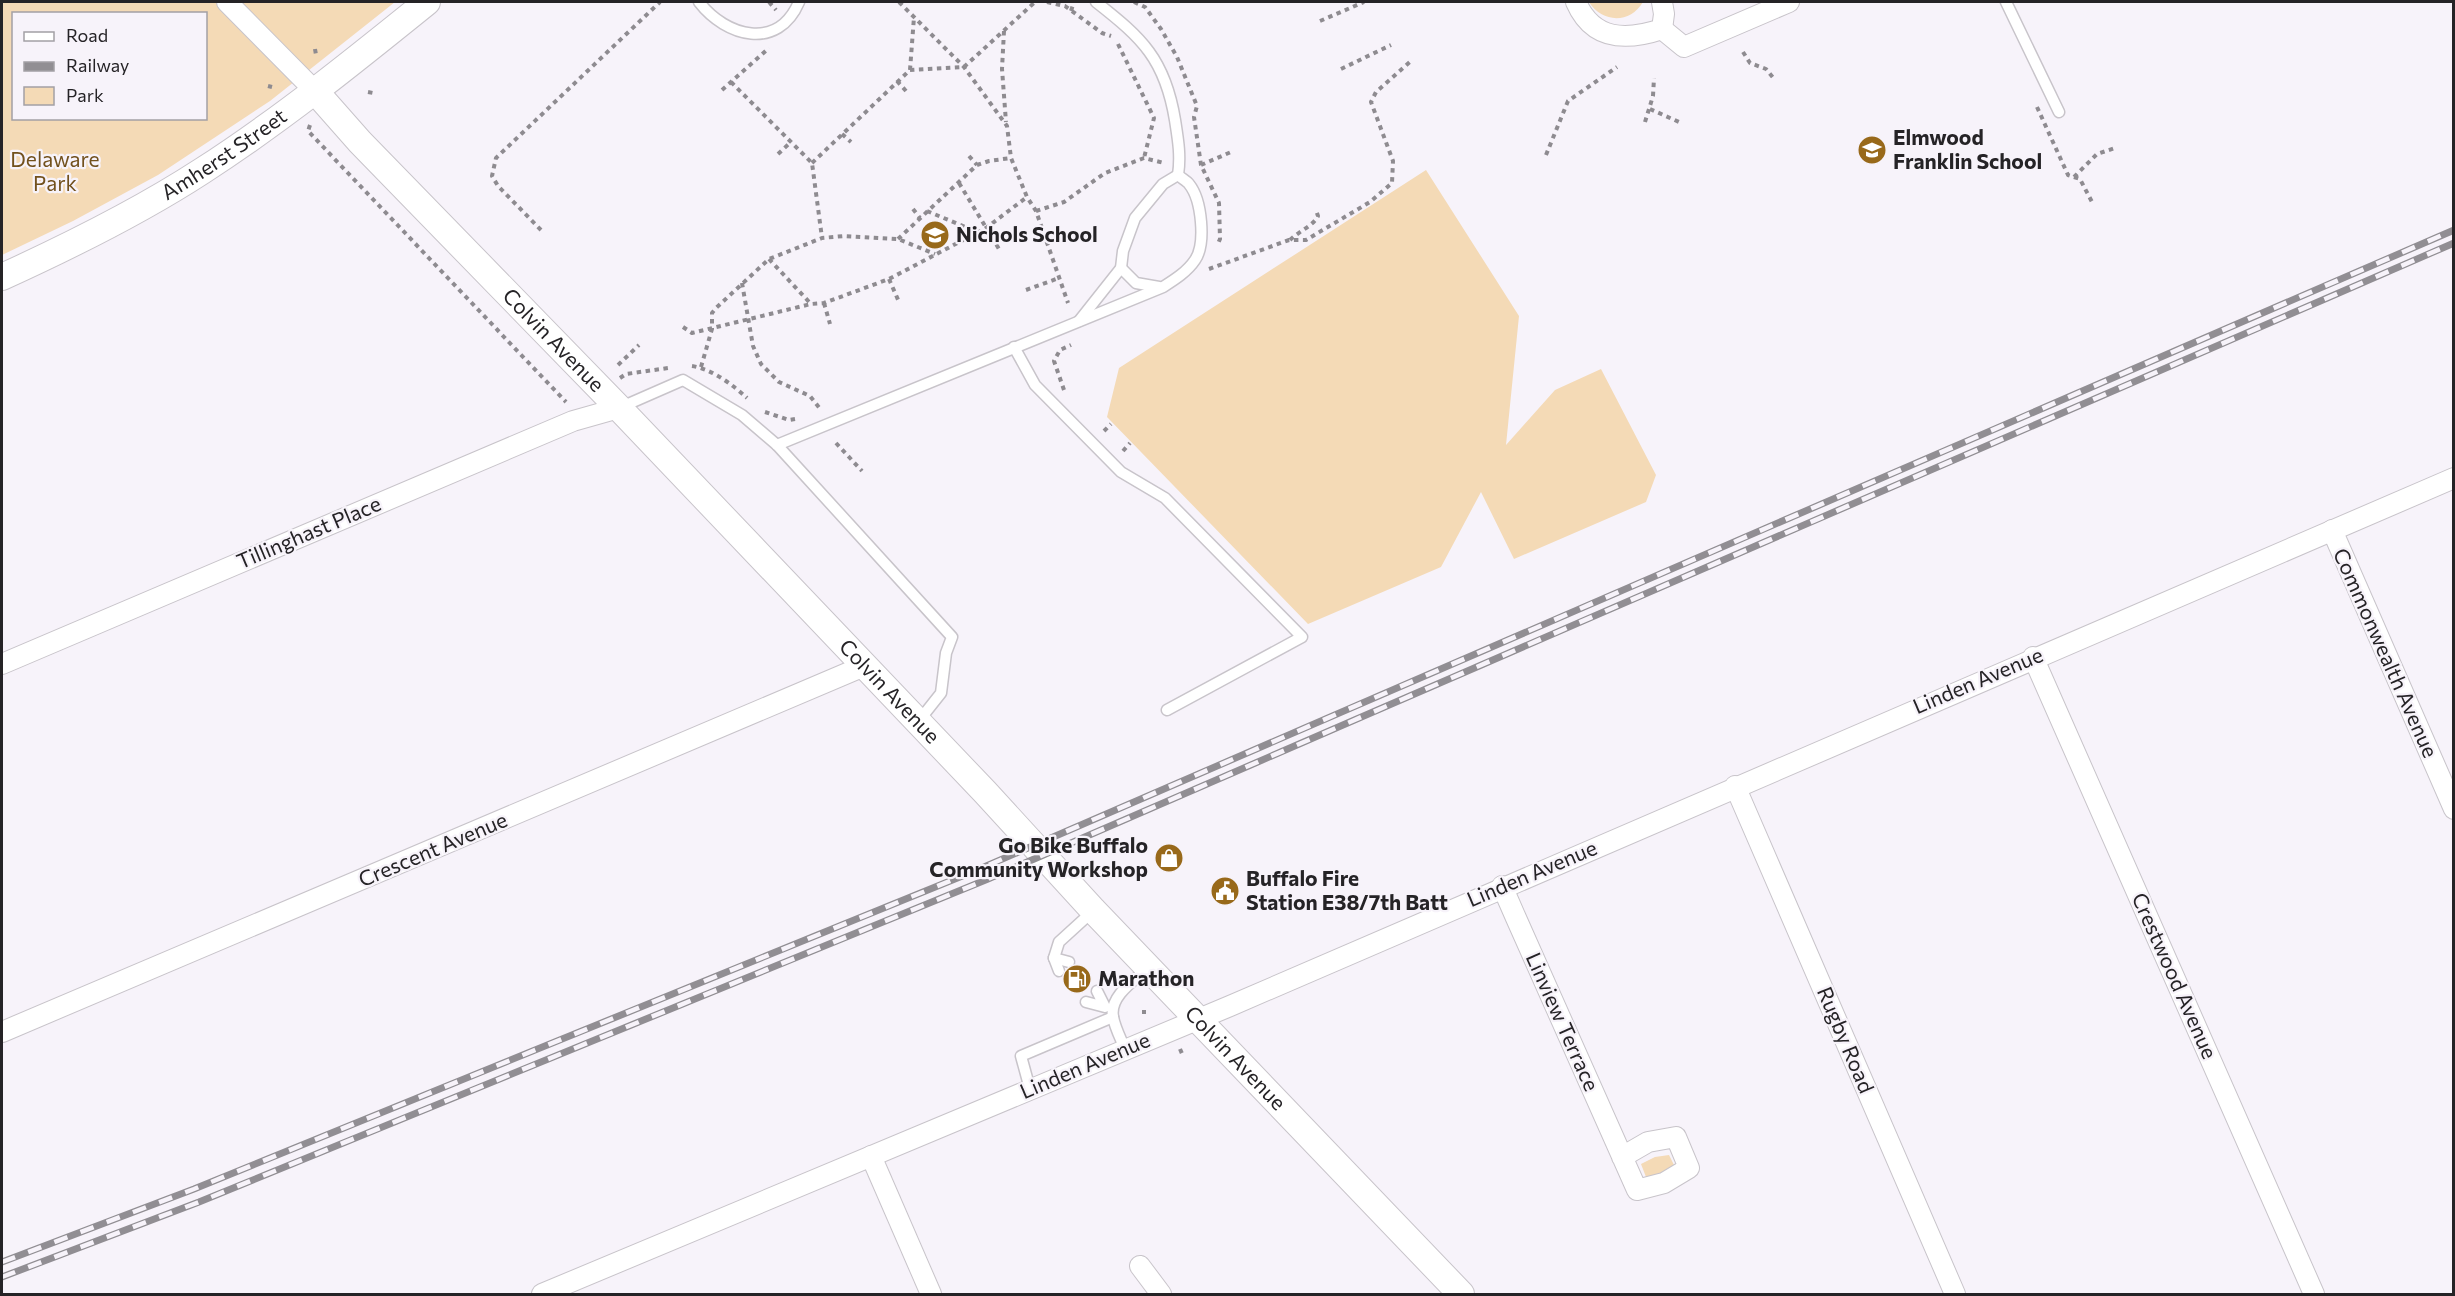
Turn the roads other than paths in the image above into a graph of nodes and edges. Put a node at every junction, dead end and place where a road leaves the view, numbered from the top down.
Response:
1 (227, 2) edge
2 (427, 2) edge
3 (699, 2) edge
4 (799, 2) edge
5 (1095, 2) edge
6 (1576, 2) edge
7 (1662, 2) edge
8 (1789, 2) edge
9 (2008, 6) edge
10 (1662, 30) junction
11 (315, 91) junction
12 (2059, 111) dead end
13 (1178, 175) junction
14 (1121, 268) junction
15 (2, 277) edge
16 (1163, 287) junction
17 (1077, 323) junction
18 (1014, 347) junction
19 (619, 408) junction
20 (777, 445) junction
21 (2454, 478) edge
22 (2332, 530) junction
23 (2033, 657) junction
24 (2, 664) edge
25 (864, 666) junction
26 (1167, 710) dead end
27 (918, 723) junction
28 (1735, 786) junction
29 (2454, 808) edge
30 (1502, 886) junction
31 (1093, 910) junction
32 (1054, 958) junction
33 (1069, 962) dead end
34 (1148, 968) junction
35 (1059, 971) dead end
36 (1097, 991) dead end
37 (1086, 1002) dead end
38 (1110, 1010) junction
39 (1198, 1019) junction
40 (2, 1032) edge
41 (1125, 1049) junction
42 (1030, 1089) junction
43 (871, 1156) junction
44 (1622, 1157) dead end
45 (1140, 1266) dead end
46 (542, 1294) edge
47 (931, 1294) edge
48 (1161, 1294) edge
49 (1461, 1294) edge
50 (1955, 1294) edge
51 (2314, 1294) edge

1 - 11 street
2 - 11 street, Amherst Street
3 - 4 lane
5 - 13 lane
6 - 10 street
7 - 10 street
8 - 10 street
9 - 12 lane
11 - 15 street, Amherst Street
11 - 19 street, Colvin Avenue
13 - 14 lane
13 - 16 lane
14 - 16 lane
14 - 17 lane
16 - 17 lane
17 - 18 lane
18 - 20 lane
18 - 26 lane
19 - 20 lane
19 - 24 street, Tillinghast Place
19 - 25 street, Colvin Avenue
20 - 27 lane
21 - 22 street, Linden Avenue
22 - 23 street, Linden Avenue
22 - 29 street, Commonwealth Avenue
23 - 28 street, Linden Avenue
23 - 51 street, Crestwood Avenue
25 - 27 street, Colvin Avenue
25 - 40 street, Crescent Avenue
27 - 31 street, Colvin Avenue
28 - 30 street, Linden Avenue
28 - 50 street, Rugby Road
30 - 39 street, Linden Avenue
30 - 44 street, Linview Terrace
31 - 32 lane
31 - 34 street, Colvin Avenue
32 - 33 lane
32 - 35 lane
34 - 38 lane
34 - 39 street, Colvin Avenue
36 - 38 lane
37 - 38 lane
38 - 41 lane
38 - 42 lane
39 - 41 street, Linden Avenue
39 - 49 street, Colvin Avenue
41 - 42 street, Linden Avenue
42 - 43 street, Linden Avenue
43 - 46 street, Linden Avenue
43 - 47 street
45 - 48 street

